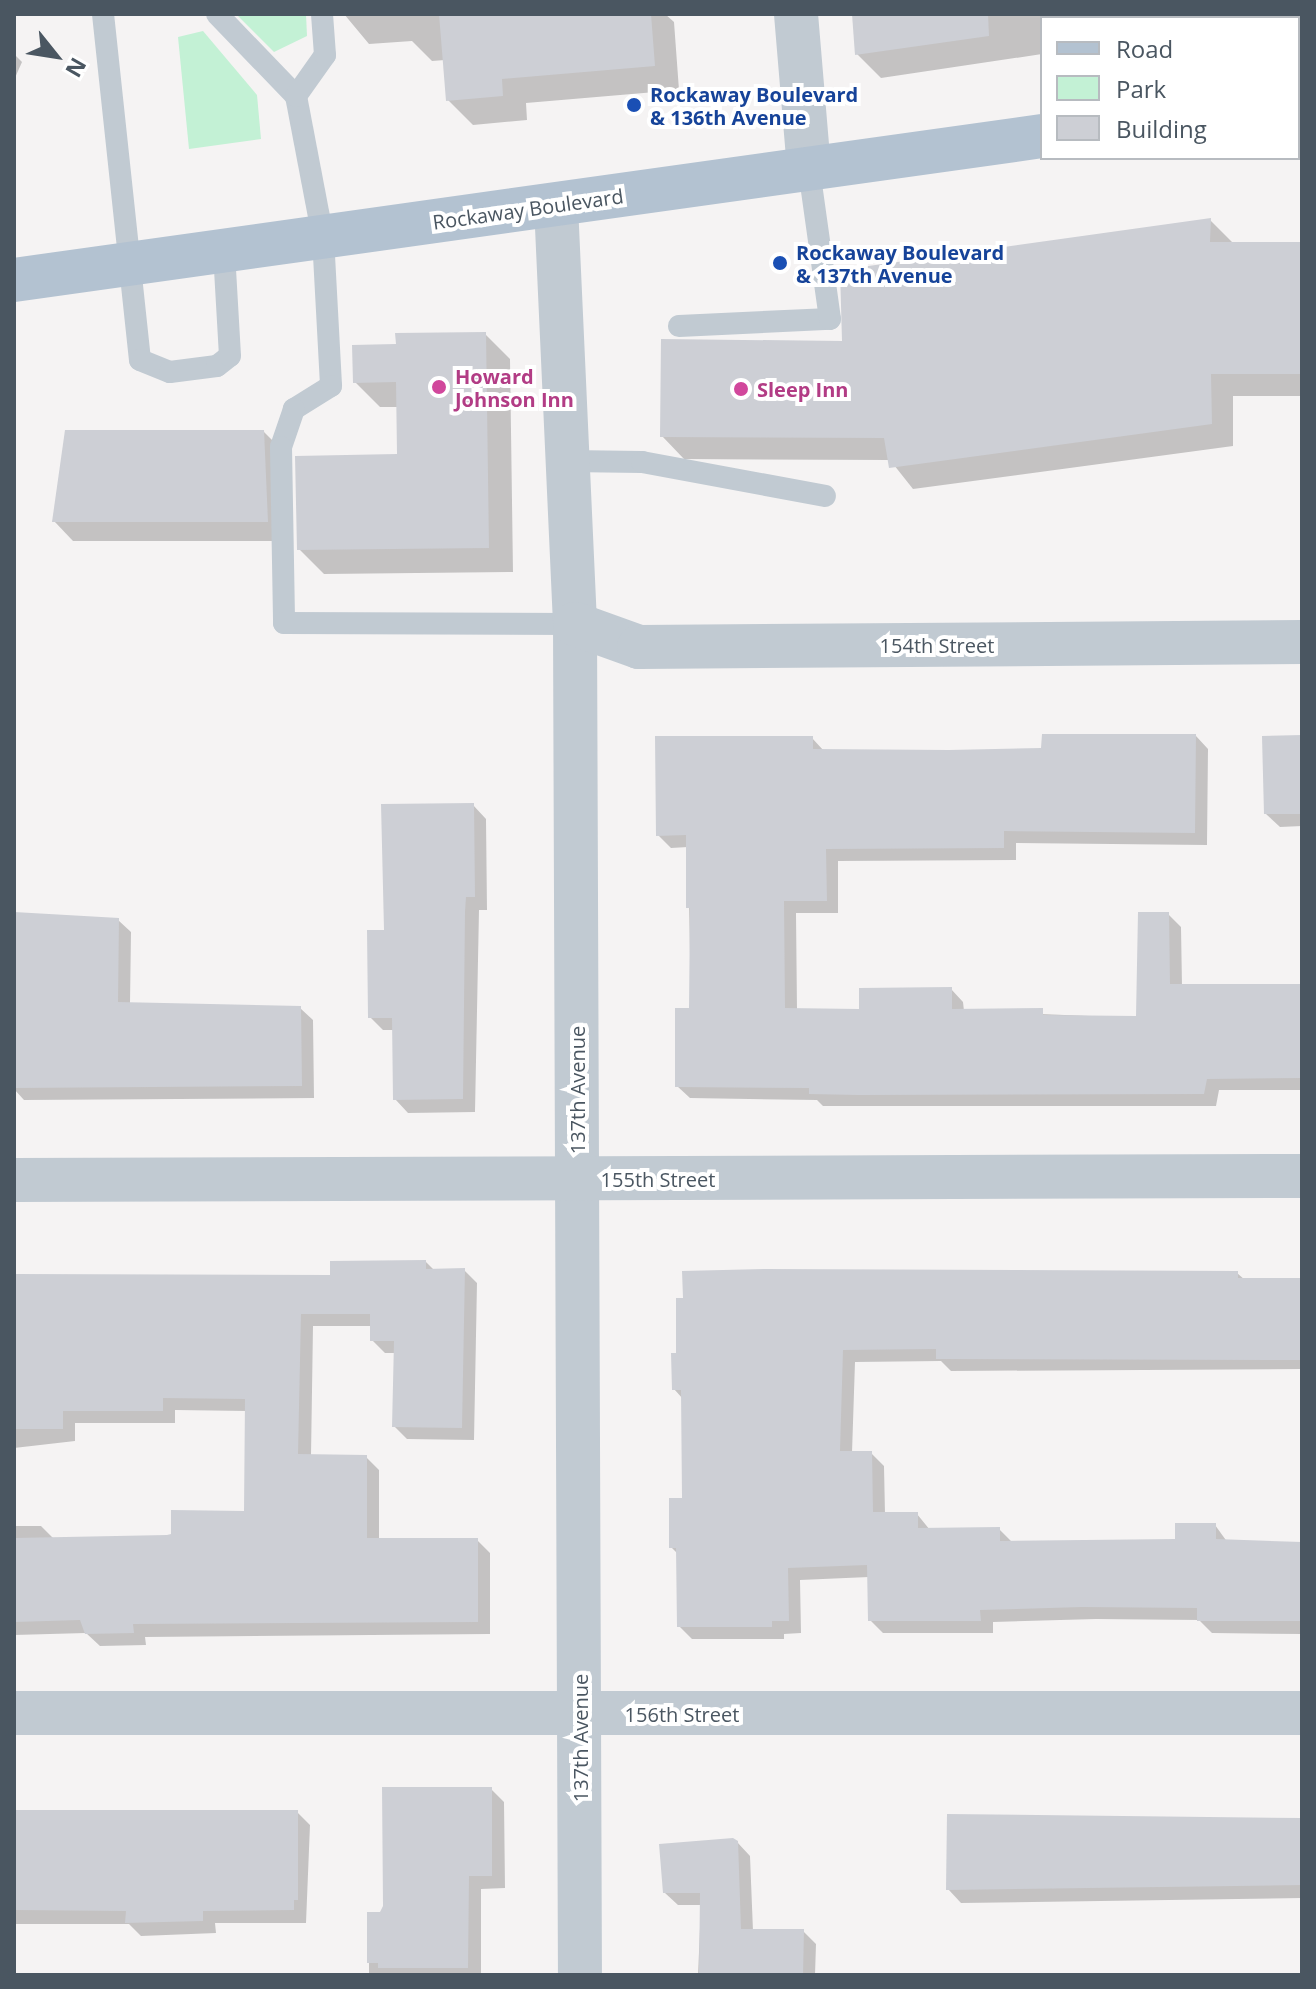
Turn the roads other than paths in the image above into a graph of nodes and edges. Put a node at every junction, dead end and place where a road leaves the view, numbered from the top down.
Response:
1 (103, 14) edge
2 (217, 14) edge
3 (322, 14) edge
4 (796, 14) edge
5 (296, 96) junction
6 (1040, 136) edge
7 (809, 170) junction
8 (556, 205) junction
9 (323, 237) junction
10 (224, 251) junction
11 (130, 264) junction
12 (14, 280) edge
13 (679, 326) dead end
14 (568, 461) junction
15 (825, 496) dead end
16 (575, 624) junction
17 (1302, 642) edge
18 (1302, 1176) edge
19 (578, 1179) junction
20 (14, 1180) edge
21 (14, 1713) edge
22 (1302, 1713) edge
23 (580, 1714) junction
24 (580, 1975) edge

1 - 11 lane
2 - 5 lane
3 - 5 lane
4 - 7 street
5 - 9 lane
6 - 7 main road, Rockaway Boulevard
7 - 8 main road, Rockaway Boulevard
7 - 13 lane
8 - 9 main road, Rockaway Boulevard
8 - 14 street, 137th Avenue
9 - 10 main road, Rockaway Boulevard
9 - 16 lane
10 - 11 main road, Rockaway Boulevard
10 - 11 lane
11 - 12 main road, Rockaway Boulevard
14 - 15 lane
14 - 16 street, 137th Avenue
16 - 17 street, 154th Street
16 - 19 street, 137th Avenue
18 - 19 street, 155th Street
19 - 20 street, 155th Street
19 - 23 street, 137th Avenue
21 - 23 street, 156th Street
22 - 23 street, 156th Street
23 - 24 street, 137th Avenue

